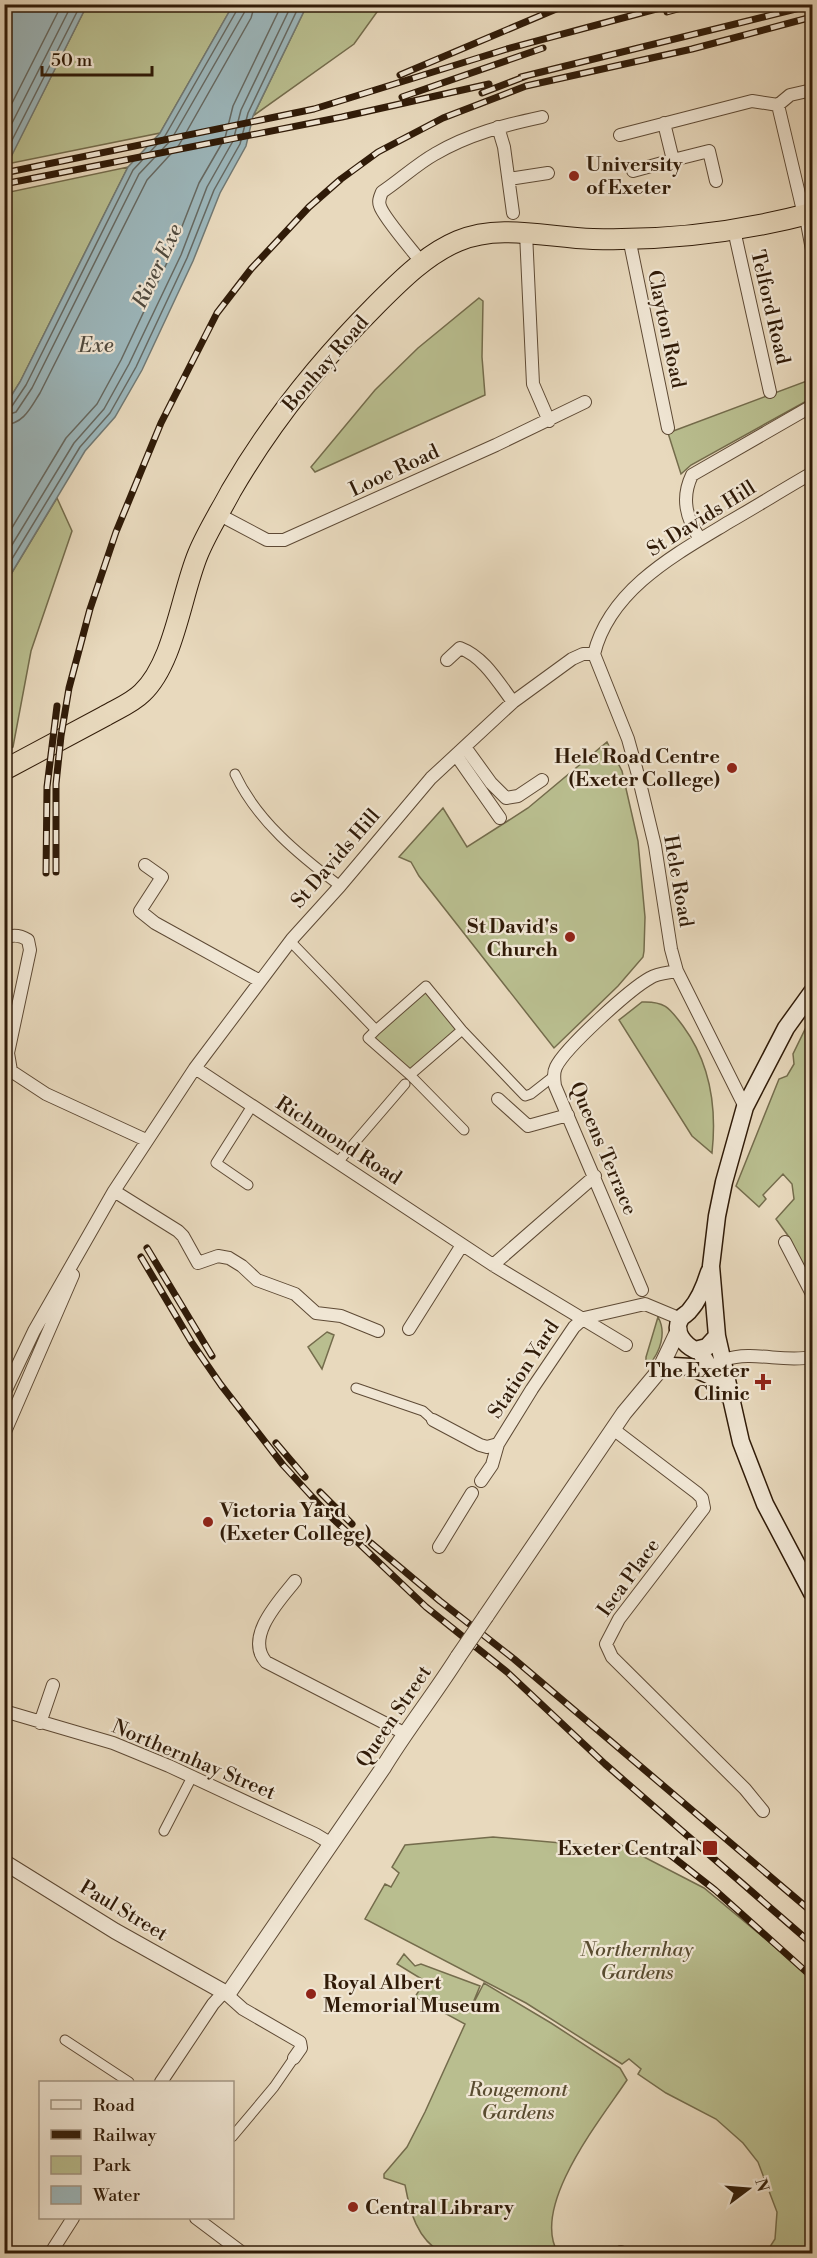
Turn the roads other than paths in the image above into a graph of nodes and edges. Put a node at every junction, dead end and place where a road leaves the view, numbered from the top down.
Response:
1 (813, 90) edge
2 (778, 105) junction
3 (542, 117) dead end
4 (664, 123) junction
5 (498, 127) junction
6 (620, 135) dead end
7 (674, 160) junction
8 (633, 171) dead end
9 (548, 173) dead end
10 (509, 179) junction
11 (716, 181) dead end
12 (513, 213) dead end
13 (808, 214) edge
14 (734, 230) junction
15 (526, 233) junction
16 (629, 238) junction
17 (813, 258) edge
18 (422, 263) junction
19 (770, 392) dead end
20 (585, 402) dead end
21 (813, 406) edge
22 (549, 421) junction
23 (668, 428) dead end
24 (813, 473) edge
25 (218, 514) junction
26 (700, 539) junction
27 (594, 654) junction
28 (447, 660) dead end
29 (513, 702) junction
30 (465, 747) junction
31 (456, 755) junction
32 (4, 770) edge
33 (235, 774) dead end
34 (542, 780) dead end
35 (500, 818) dead end
36 (145, 865) dead end
37 (340, 886) junction
38 (4, 938) edge
39 (290, 941) junction
40 (677, 971) junction
41 (260, 981) junction
42 (813, 992) edge
43 (376, 1030) junction
44 (462, 1030) junction
45 (195, 1068) junction
46 (8, 1076) edge
47 (554, 1076) junction
48 (408, 1080) junction
49 (498, 1099) dead end
50 (252, 1106) junction
51 (745, 1107) junction
52 (568, 1115) junction
53 (464, 1130) dead end
54 (146, 1140) junction
55 (338, 1162) junction
56 (595, 1176) junction
57 (248, 1185) dead end
58 (114, 1191) junction
59 (785, 1242) dead end
60 (462, 1245) junction
61 (78, 1257) junction
62 (493, 1266) junction
63 (711, 1266) junction
64 (642, 1290) dead end
65 (813, 1294) edge
66 (584, 1318) junction
67 (714, 1318) junction
68 (683, 1320) junction
69 (409, 1329) dead end
70 (378, 1331) dead end
71 (717, 1335) junction
72 (626, 1345) dead end
73 (695, 1349) junction
74 (813, 1357) edge
75 (724, 1360) junction
76 (666, 1368) junction
77 (716, 1378) junction
78 (356, 1388) dead end
79 (5, 1389) edge
80 (732, 1406) junction
81 (433, 1420) joint
82 (613, 1429) junction
83 (4, 1434) edge
84 (498, 1444) junction
85 (481, 1481) dead end
86 (472, 1493) dead end
87 (439, 1548) dead end
88 (295, 1581) dead end
89 (813, 1593) edge
90 (53, 1685) dead end
91 (4, 1711) edge
92 (40, 1723) junction
93 (404, 1733) junction
94 (192, 1777) junction
95 (763, 1811) dead end
96 (165, 1831) dead end
97 (330, 1843) junction
98 (4, 1862) edge
99 (224, 1992) junction
100 (65, 2040) dead end
101 (294, 2058) joint
102 (127, 2081) edge
103 (162, 2081) edge
104 (234, 2135) edge
105 (72, 2219) edge
106 (199, 2219) edge
107 (50, 2253) edge
108 (244, 2253) edge

1 - 2 street
2 - 4 street
2 - 13 street
3 - 5 street
4 - 6 street
4 - 7 street
5 - 10 street
5 - 18 street
7 - 8 street
7 - 11 street
9 - 10 street
10 - 12 street
13 - 14 highway, Bonhay Road
13 - 17 street
14 - 16 highway, Bonhay Road
14 - 19 street, Telford Road
15 - 16 highway, Bonhay Road
15 - 18 highway, Bonhay Road
15 - 22 street
16 - 23 street, Clayton Road
18 - 25 highway, Bonhay Road
20 - 22 street, Looe Road
21 - 26 street
22 - 25 street, Looe Road
24 - 26 street, St Davids Hill
25 - 32 highway, Bonhay Road
26 - 27 street, St Davids Hill
27 - 29 street, St Davids Hill
27 - 40 street, Hele Road
28 - 29 street
29 - 30 street, St Davids Hill
30 - 31 street, St Davids Hill
30 - 34 street
31 - 35 street
31 - 37 street, St Davids Hill
33 - 37 street
36 - 41 street
37 - 39 street, St Davids Hill
38 - 46 street
39 - 41 street, St Davids Hill
39 - 43 street
40 - 47 street, Queens Terrace
40 - 51 street, Hele Road
41 - 45 street, St Davids Hill
42 - 51 main road
43 - 44 street
43 - 48 street
44 - 47 street
44 - 48 street
45 - 50 street, Richmond Road
45 - 54 street, St Davids Hill
46 - 54 street
47 - 52 street, Queens Terrace
48 - 53 street
48 - 55 street
49 - 52 street
50 - 55 street, Richmond Road
50 - 57 street
51 - 63 main road
52 - 56 street, Queens Terrace
54 - 58 street, St Davids Hill
55 - 60 street, Richmond Road
56 - 62 street
56 - 64 street, Queens Terrace
58 - 61 street, St Davids Hill
58 - 70 street
59 - 65 street
60 - 62 street, Richmond Road
60 - 69 street
61 - 79 street, St Davids Hill
61 - 83 street
62 - 66 street, Richmond Road
63 - 67 main road
63 - 68 main road
66 - 68 street
66 - 72 street, Richmond Road
66 - 84 street, Station Yard
67 - 68 main road
67 - 71 main road
68 - 73 main road
68 - 76 street, Queen Street
71 - 73 main road
71 - 75 main road
73 - 76 street, Queen Street
73 - 77 main road
74 - 75 street
75 - 80 main road
76 - 77 main road
76 - 82 street, Queen Street
77 - 80 main road
78 - 81 street
80 - 89 main road
81 - 84 street
82 - 93 street, Queen Street, bridge
82 - 95 street, Isca Place
84 - 85 street, Station Yard
86 - 87 street
88 - 93 street
90 - 92 street
91 - 92 street, Northernhay Street
92 - 94 street, Northernhay Street
93 - 97 street, Queen Street
94 - 96 street
94 - 97 street, Northernhay Street
97 - 99 street, Queen Street
98 - 99 street, Paul Street
99 - 101 street
99 - 103 street, Queen Street
100 - 102 street
101 - 104 street
105 - 107 street
106 - 108 street

